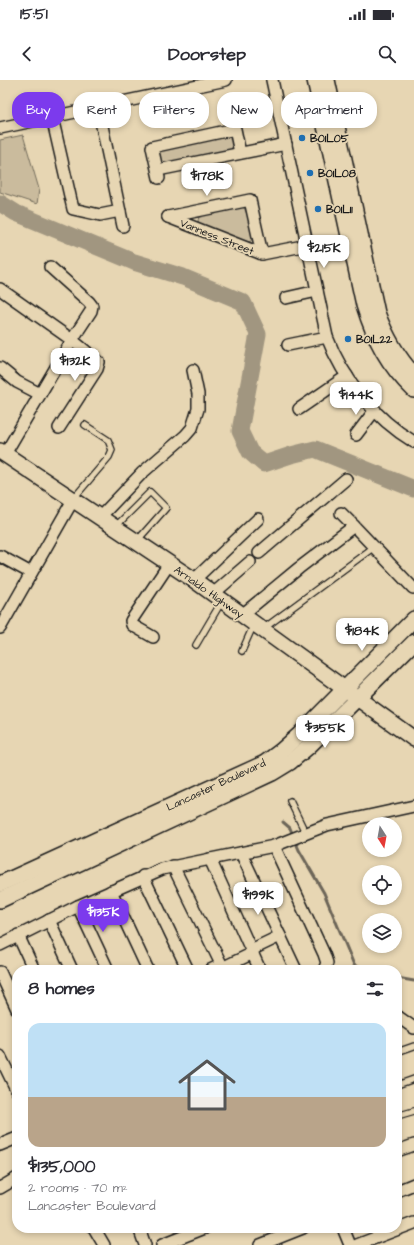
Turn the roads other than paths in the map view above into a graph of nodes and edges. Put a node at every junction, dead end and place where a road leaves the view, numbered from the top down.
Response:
1 (226, 80) edge
2 (272, 80) edge
3 (315, 80) edge
4 (327, 80) edge
5 (131, 100) edge
6 (12, 125) edge
7 (0, 128) edge
8 (55, 128) edge
9 (102, 128) edge
10 (286, 144) junction
11 (240, 153) junction
12 (120, 212) junction
13 (123, 226) dead end
14 (308, 245) junction
15 (262, 254) junction
16 (50, 267) dead end
17 (0, 289) edge
18 (317, 291) junction
19 (286, 298) dead end
20 (327, 337) junction
21 (72, 340) junction
22 (288, 345) dead end
23 (0, 368) edge
24 (193, 370) dead end
25 (414, 375) edge
26 (347, 376) junction
27 (414, 390) edge
28 (40, 394) junction
29 (299, 409) dead end
30 (375, 410) junction
31 (85, 425) dead end
32 (59, 428) dead end
33 (356, 435) dead end
34 (414, 442) edge
35 (3, 453) edge
36 (346, 479) dead end
37 (73, 500) junction
38 (341, 513) dead end
39 (100, 517) junction
40 (258, 519) dead end
41 (354, 526) junction
42 (115, 527) junction
43 (136, 542) junction
44 (374, 547) junction
45 (259, 554) dead end
46 (0, 556) edge
47 (250, 562) dead end
48 (170, 564) junction
49 (31, 573) junction
50 (194, 580) junction
51 (413, 588) dead end
52 (217, 598) junction
53 (414, 619) edge
54 (253, 623) junction
55 (0, 628) edge
56 (153, 636) dead end
57 (414, 642) edge
58 (196, 645) dead end
59 (242, 651) dead end
60 (345, 688) junction
61 (358, 698) junction
62 (414, 739) edge
63 (290, 801) dead end
64 (414, 806) edge
65 (306, 834) junction
66 (274, 846) junction
67 (241, 853) junction
68 (210, 859) junction
69 (173, 866) junction
70 (143, 876) junction
71 (0, 884) edge
72 (111, 891) junction
73 (0, 900) edge
74 (78, 906) junction
75 (48, 920) junction
76 (18, 936) junction
77 (280, 936) junction
78 (0, 944) edge
79 (252, 952) junction
80 (32, 965) edge
81 (70, 965) edge
82 (106, 965) edge
83 (146, 965) edge
84 (186, 965) edge
85 (221, 965) edge
86 (228, 965) edge
87 (258, 965) edge
88 (294, 965) edge
89 (326, 965) edge
90 (0, 972) edge
91 (12, 998) edge
92 (402, 1020) edge
93 (414, 1028) edge
94 (414, 1046) edge
95 (402, 1050) edge
96 (0, 1056) edge
97 (414, 1078) edge
98 (12, 1081) edge
99 (402, 1083) edge
100 (414, 1111) edge
101 (402, 1115) edge
102 (12, 1140) edge
103 (0, 1144) edge
104 (414, 1145) edge
105 (402, 1146) edge
106 (12, 1181) edge
107 (414, 1184) edge
108 (0, 1188) edge
109 (402, 1189) edge
110 (414, 1223) edge
111 (402, 1228) edge
112 (97, 1233) edge
113 (141, 1233) edge
114 (175, 1233) edge
115 (193, 1233) edge
116 (290, 1233) edge
117 (345, 1233) edge
118 (388, 1233) edge
119 (178, 1239) junction
120 (104, 1245) edge
121 (145, 1245) edge
122 (162, 1245) edge
123 (260, 1245) edge
124 (350, 1245) edge
125 (357, 1245) edge

1 - 5 street
2 - 10 street
3 - 27 main road
4 - 25 main road
6 - 7 street
8 - 12 street
9 - 12 street
10 - 11 street
10 - 14 street
11 - 11 street
12 - 13 street
14 - 15 street, Vanness Street
14 - 18 street
15 - 15 street, Vanness Street
16 - 21 street
17 - 21 street
18 - 19 street
18 - 20 street
20 - 22 street
20 - 26 street
21 - 28 street
21 - 32 street
23 - 28 street
24 - 39 street
26 - 29 street
26 - 30 street
28 - 35 street
30 - 33 street
30 - 34 street
31 - 37 lane
35 - 37 main road, Arnaldo Highway
36 - 45 street
37 - 39 main road, Arnaldo Highway
37 - 49 street
38 - 41 street
39 - 42 main road, Arnaldo Highway
40 - 50 street
41 - 44 street
41 - 54 street
42 - 43 main road, Arnaldo Highway
42 - 43 lane
43 - 48 main road, Arnaldo Highway
44 - 51 street
44 - 54 lane
46 - 49 street
47 - 52 street
48 - 50 main road, Arnaldo Highway
48 - 56 street
49 - 55 street
50 - 52 main road, Arnaldo Highway
52 - 54 main road, Arnaldo Highway
52 - 58 lane
53 - 60 main road, Lancaster Boulevard
54 - 59 lane
54 - 60 main road, Arnaldo Highway
57 - 61 main road, Lancaster Boulevard
60 - 61 main road, Arnaldo Highway
60 - 71 main road, Lancaster Boulevard
61 - 62 main road, Arnaldo Highway
61 - 73 main road, Lancaster Boulevard
63 - 65 lane
64 - 65 street
65 - 66 street
66 - 67 street
66 - 89 street
67 - 68 street
67 - 77 street
68 - 69 street
68 - 79 street
69 - 70 street
69 - 85 street
70 - 72 street
70 - 84 street
72 - 74 street
72 - 83 street
74 - 75 street
74 - 82 street
75 - 76 street
75 - 81 street
76 - 78 street
76 - 80 street
77 - 79 street
77 - 88 street
79 - 86 street
79 - 87 street
90 - 91 street
92 - 93 street
94 - 95 lane
96 - 98 street
97 - 99 lane
100 - 101 lane
102 - 103 street
104 - 105 street
106 - 108 street
107 - 109 street
110 - 111 street
112 - 120 street
113 - 121 street
114 - 119 street
115 - 119 street
116 - 123 street
117 - 124 street
118 - 125 street
119 - 122 street

